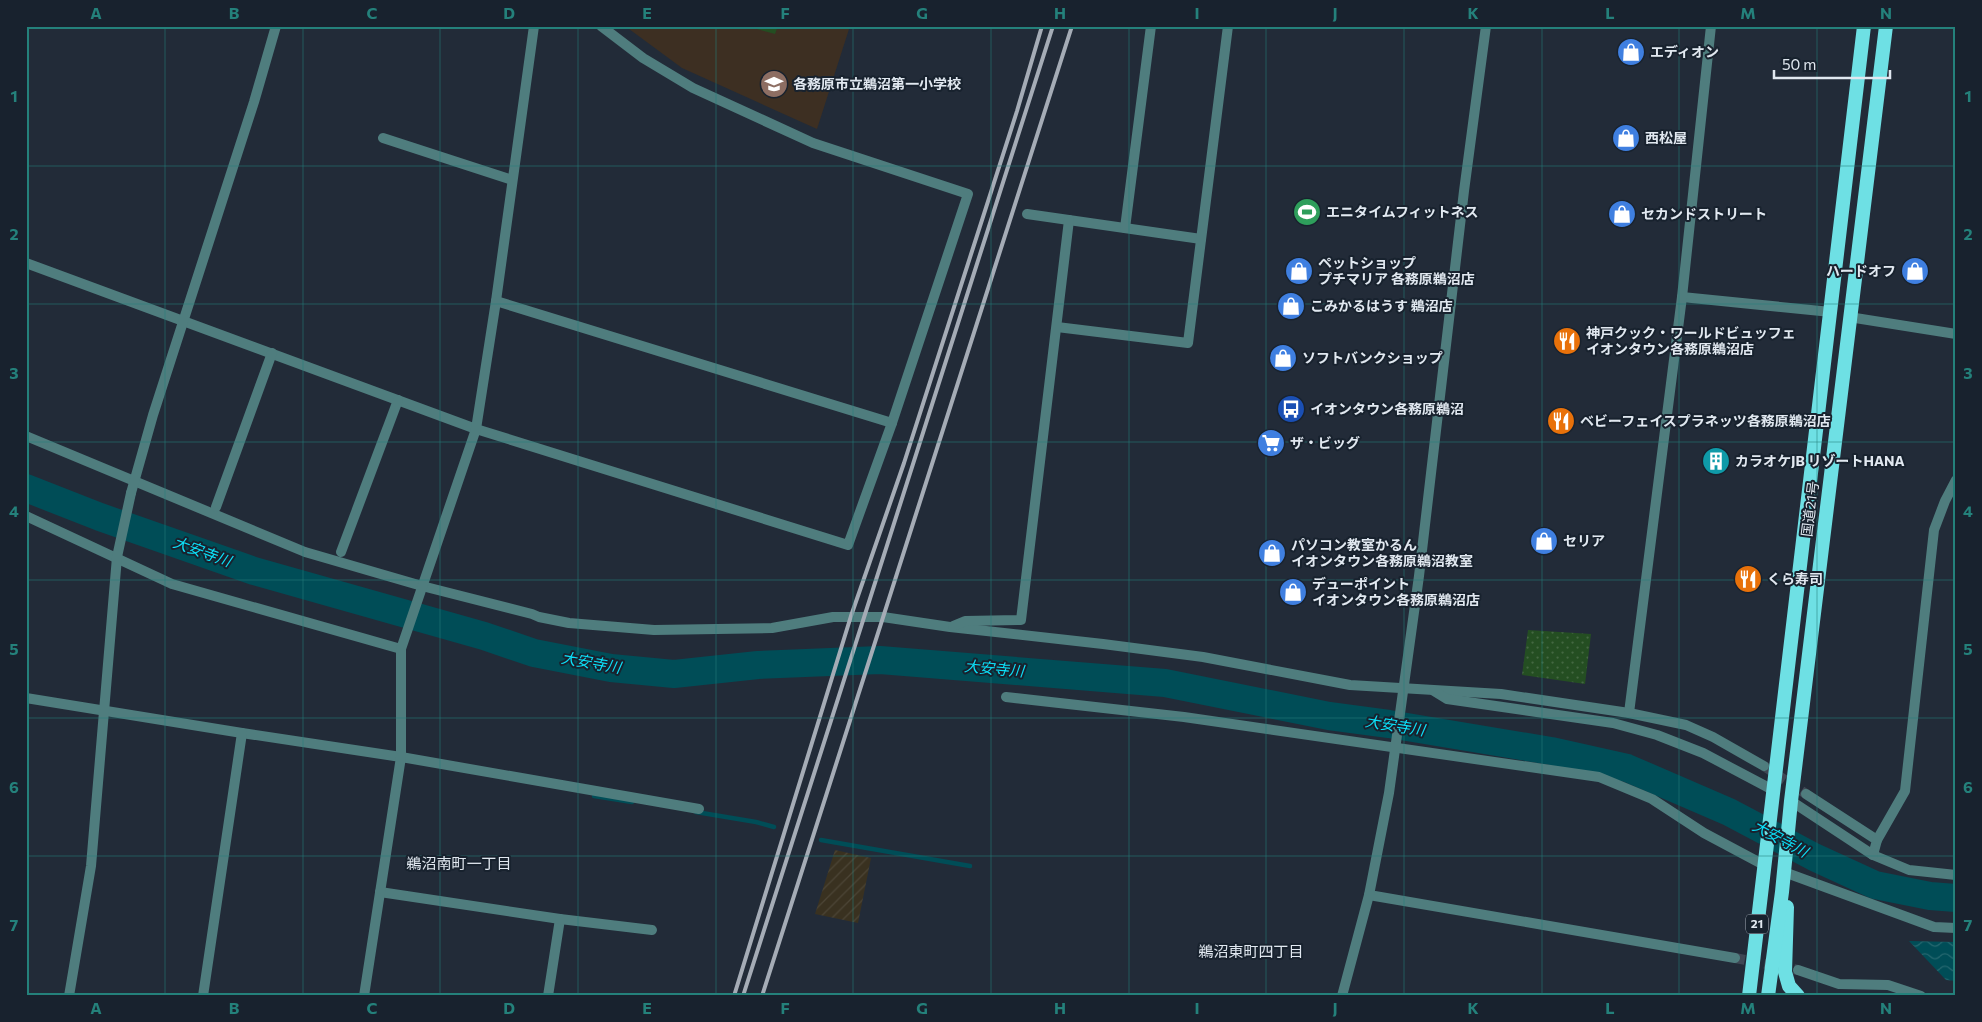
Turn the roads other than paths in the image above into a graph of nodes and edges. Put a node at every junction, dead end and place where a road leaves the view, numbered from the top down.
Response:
1 (276, 26) edge
2 (534, 26) edge
3 (601, 26) edge
4 (1151, 26) edge
5 (1228, 26) edge
6 (1486, 26) edge
7 (1712, 26) edge
8 (1864, 26) edge
9 (1886, 26) edge
10 (383, 138) dead end
11 (512, 180) junction
12 (1027, 214) dead end
13 (1069, 220) junction
14 (1125, 228) junction
15 (1201, 239) junction
16 (26, 263) edge
17 (1682, 296) junction
18 (496, 301) junction
19 (1831, 312) junction
20 (1849, 317) junction
21 (182, 320) junction
22 (1057, 327) junction
23 (1956, 334) edge
24 (272, 353) junction
25 (398, 400) junction
26 (892, 423) junction
27 (476, 429) junction
28 (26, 436) edge
29 (1956, 480) edge
30 (134, 482) junction
31 (1945, 501) junction
32 (1955, 505) edge
33 (216, 507) dead end
34 (26, 516) edge
35 (341, 552) dead end
36 (118, 553) junction
37 (422, 587) junction
38 (950, 627) junction
39 (401, 648) junction
40 (1433, 690) junction
41 (1403, 692) junction
42 (1006, 696) dead end
43 (26, 698) edge
44 (103, 710) junction
45 (1629, 714) junction
46 (242, 734) junction
47 (1396, 744) junction
48 (401, 756) junction
49 (1764, 766) tunnel mouth
50 (1806, 794) tunnel mouth
51 (1772, 796) junction
52 (1790, 807) junction
53 (699, 809) dead end
54 (1877, 840) junction
55 (1873, 855) junction
56 (1765, 858) junction
57 (1785, 866) junction
58 (1956, 875) edge
59 (380, 892) junction
60 (1782, 892) junction
61 (1369, 894) junction
62 (560, 919) junction
63 (1956, 928) edge
64 (652, 930) dead end
65 (1736, 958) tunnel mouth
66 (1798, 970) tunnel mouth
67 (69, 996) edge
68 (203, 996) edge
69 (364, 996) edge
70 (548, 996) edge
71 (1342, 996) edge
72 (1748, 996) edge
73 (1768, 996) edge
74 (1798, 996) edge
75 (1921, 996) edge

1 - 21 street
2 - 11 street
3 - 26 street
4 - 14 street
5 - 15 street
6 - 41 street
7 - 17 street
8 - 19 highway, 国道21号 / 21
9 - 20 highway, 国道21号 / 21
10 - 11 street
11 - 18 street
12 - 13 street
13 - 14 street
13 - 22 street
14 - 15 street
15 - 22 street
16 - 21 street
17 - 19 street
17 - 45 street
18 - 26 street
18 - 27 street
19 - 51 highway, 国道21号 / 21
20 - 23 street
20 - 52 highway, 国道21号 / 21
21 - 24 street
21 - 30 street
22 - 38 street
24 - 25 street
24 - 33 street
25 - 27 street
25 - 35 street
26 - 27 street
27 - 37 street
28 - 30 street
29 - 31 street
30 - 36 street
30 - 37 street
31 - 32 street
31 - 54 street
34 - 36 street
36 - 39 street
36 - 44 street
37 - 38 street
37 - 39 street
38 - 41 street
39 - 48 street
40 - 41 street
40 - 45 street
40 - 51 street
41 - 47 street
42 - 47 street
43 - 44 street
44 - 46 street
44 - 67 street
45 - 49 street
46 - 48 street
46 - 68 street
47 - 56 street
47 - 61 street
48 - 53 street
48 - 59 street
50 - 54 street
51 - 56 highway, 国道21号 / 21
52 - 55 street
52 - 57 highway, 国道21号 / 21
54 - 55 street
55 - 58 street
56 - 72 highway, 国道21号 / 21
57 - 60 highway, 国道21号 / 21
57 - 63 street
59 - 62 street
59 - 69 street
60 - 73 highway, 国道21号 / 21
60 - 74 highway
61 - 65 street
61 - 71 street
62 - 64 street
62 - 70 street
66 - 75 street

